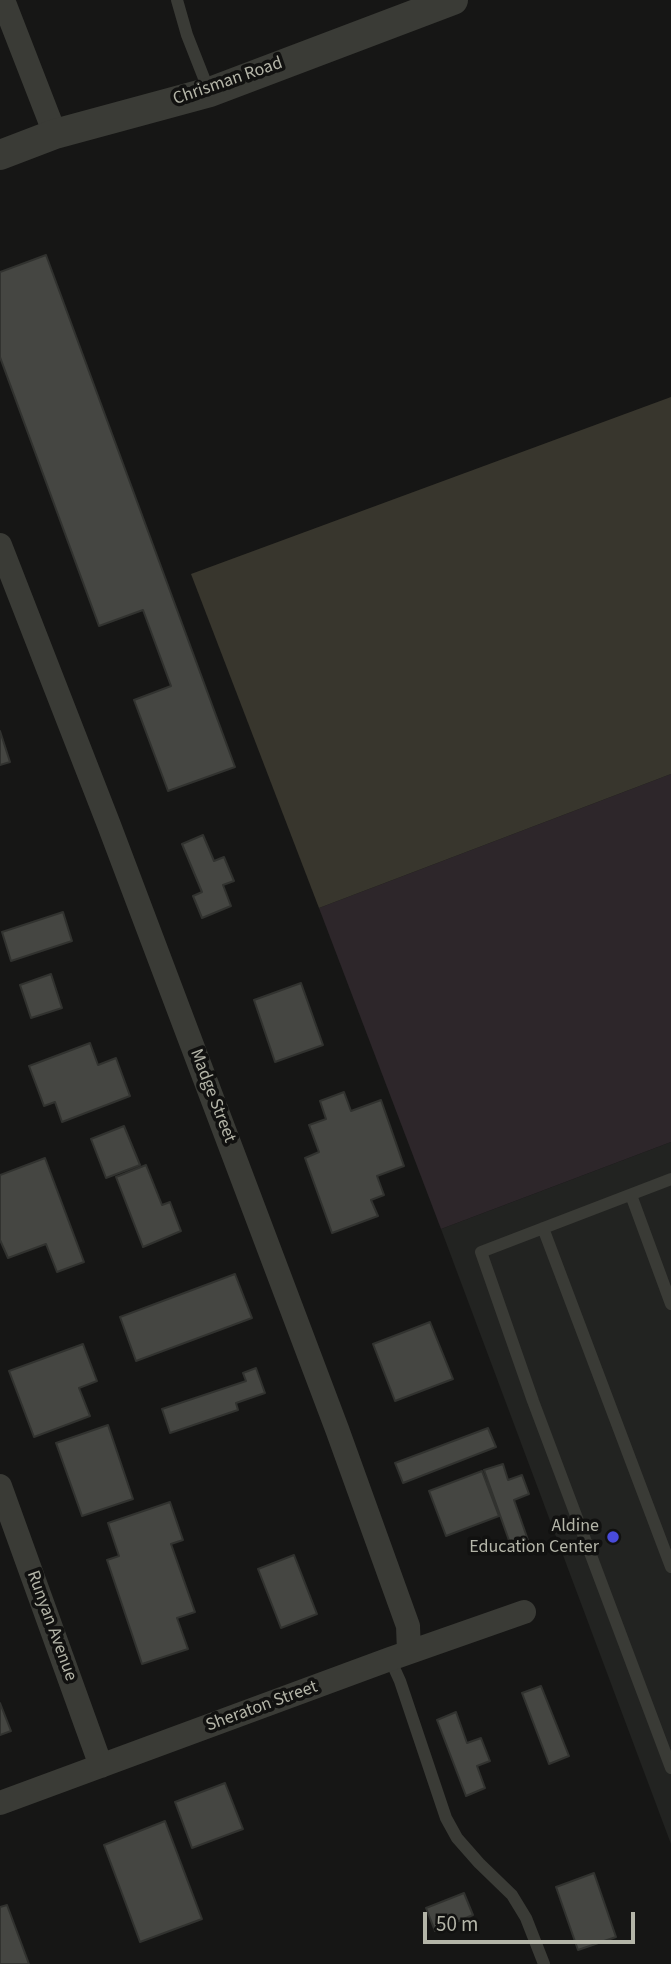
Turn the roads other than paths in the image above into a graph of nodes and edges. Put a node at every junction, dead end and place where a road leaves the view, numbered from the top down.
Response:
1 (3, 0) edge
2 (177, 0) edge
3 (453, 0) edge
4 (209, 92) junction
5 (55, 134) junction
6 (0, 155) edge
7 (0, 545) edge
8 (671, 1179) edge
9 (631, 1195) junction
10 (543, 1228) junction
11 (671, 1304) edge
12 (0, 1486) edge
13 (671, 1567) edge
14 (524, 1612) dead end
15 (400, 1655) junction
16 (102, 1766) junction
17 (671, 1768) edge
18 (0, 1803) edge
19 (544, 1964) edge

1 - 5 street
2 - 4 lane
3 - 4 street, Chrisman Road
4 - 5 street, Chrisman Road
5 - 6 street, Chrisman Road
7 - 15 street, Madge Street
8 - 9 lane
9 - 10 lane
9 - 11 lane
10 - 13 lane
10 - 17 lane
12 - 16 street, Runyan Avenue
14 - 15 street, Sheraton Street
15 - 16 street, Sheraton Street
15 - 19 lane
16 - 18 street, Sheraton Street

